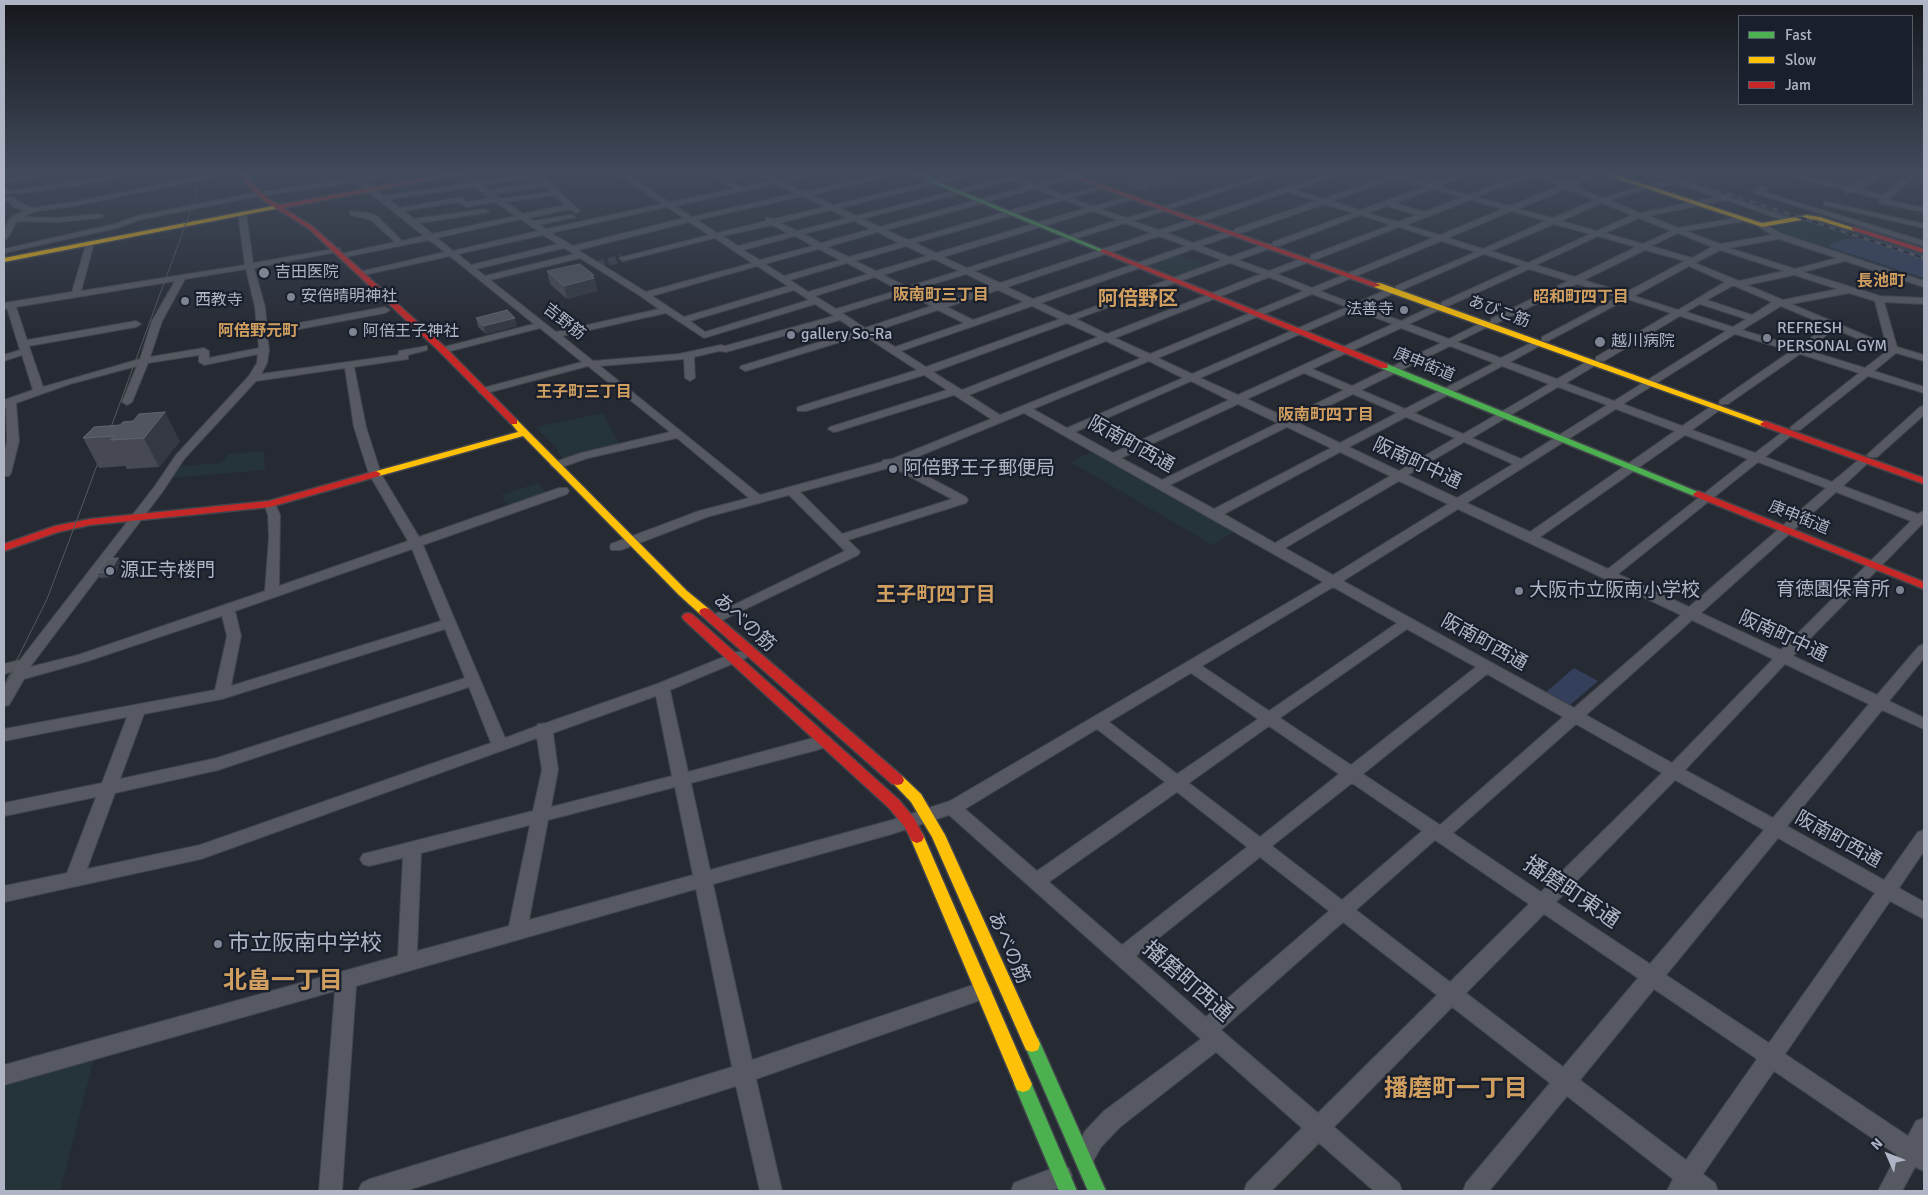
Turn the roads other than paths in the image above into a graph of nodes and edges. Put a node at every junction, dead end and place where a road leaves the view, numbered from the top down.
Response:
1 (104, 229) edge
2 (112, 229) edge
3 (150, 229) edge
4 (162, 229) edge
5 (244, 229) edge
6 (300, 229) edge
7 (385, 229) edge
8 (421, 229) edge
9 (466, 229) edge
10 (518, 229) edge
11 (540, 229) edge
12 (566, 229) edge
13 (655, 229) edge
14 (706, 229) edge
15 (739, 229) edge
16 (788, 229) edge
17 (814, 229) edge
18 (882, 229) edge
19 (957, 229) edge
20 (1030, 229) edge
21 (1046, 229) edge
22 (1100, 229) edge
23 (1145, 229) edge
24 (1173, 229) edge
25 (1226, 229) edge
26 (1244, 229) edge
27 (1317, 229) edge
28 (1388, 229) edge
29 (1410, 229) edge
30 (1462, 229) edge
31 (1536, 229) edge
32 (1580, 229) edge
33 (1609, 229) edge
34 (1675, 229) edge
35 (1685, 229) edge
36 (1768, 229) edge
37 (1853, 229) edge
38 (1875, 229) edge
39 (878, 230) junction
40 (1678, 230) junction
41 (613, 231) dead end
42 (647, 231) junction
43 (1235, 232) junction
44 (796, 233) junction
45 (548, 234) junction
46 (1159, 234) junction
47 (1598, 234) junction
48 (715, 235) junction
49 (655, 236) dead end
50 (1779, 236) junction
51 (431, 237) junction
52 (621, 237) junction
53 (102, 238) junction
54 (1070, 238) junction
55 (1439, 238) junction
56 (664, 241) dead end
57 (90, 243) junction
58 (906, 243) junction
59 (401, 244) junction
60 (1924, 244) edge
61 (1272, 245) junction
62 (672, 246) junction
63 (821, 246) junction
64 (1194, 246) junction
65 (443, 247) junction
66 (568, 247) junction
67 (1643, 247) junction
68 (1719, 247) junction
69 (736, 248) junction
70 (4, 251) edge
71 (1924, 251) edge
72 (1103, 252) junction
73 (1484, 252) junction
74 (335, 253) junction
75 (581, 254) junction
76 (455, 256) junction
77 (935, 257) junction
78 (4, 258) edge
79 (624, 258) tunnel mouth
80 (1846, 258) junction
81 (1310, 259) junction
82 (848, 260) junction
83 (1231, 260) junction
84 (1690, 262) junction
85 (759, 264) junction
86 (250, 266) junction
87 (1138, 266) junction
88 (1528, 266) junction
89 (469, 268) junction
90 (967, 272) junction
91 (1794, 272) junction
92 (362, 274) junction
93 (1352, 274) junction
94 (877, 275) junction
95 (1270, 275) junction
96 (182, 277) junction
97 (483, 279) junction
98 (783, 279) junction
99 (1175, 281) junction
100 (1576, 281) junction
101 (1734, 284) junction
102 (1924, 284) edge
103 (796, 287) junction
104 (998, 287) junction
105 (1395, 289) junction
106 (907, 290) junction
107 (1311, 290) junction
108 (1849, 290) junction
109 (76, 294) junction
110 (645, 295) junction
111 (807, 295) junction
112 (1214, 297) junction
113 (1626, 297) junction
114 (1879, 299) junction
115 (816, 301) junction
116 (1699, 301) junction
117 (1924, 301) edge
118 (1032, 303) junction
119 (1780, 303) junction
120 (7, 306) edge
121 (939, 306) junction
122 (1354, 306) junction
123 (1441, 306) junction
124 (385, 310) junction
125 (668, 310) junction
126 (1255, 313) junction
127 (1679, 313) junction
128 (838, 315) junction
129 (1754, 318) junction
130 (684, 320) junction
131 (1068, 320) junction
132 (1490, 323) junction
133 (136, 324) dead end
134 (972, 324) junction
135 (1401, 324) junction
136 (540, 325) junction
137 (1834, 326) junction
138 (1734, 330) junction
139 (1298, 331) junction
140 (863, 332) junction
141 (263, 333) junction
142 (554, 335) junction
143 (1106, 338) junction
144 (1541, 341) junction
145 (1450, 342) junction
146 (24, 348) junction
147 (264, 350) junction
148 (442, 350) junction
149 (1345, 350) junction
150 (427, 351) joint
151 (892, 351) junction
152 (1799, 351) junction
153 (1894, 351) junction
154 (689, 355) junction
155 (4, 358) edge
156 (1148, 358) junction
157 (1924, 358) edge
158 (1596, 361) junction
159 (144, 362) junction
160 (1502, 362) junction
161 (590, 364) junction
162 (349, 365) junction
163 (745, 368) dead end
164 (1304, 369) junction
165 (1394, 370) junction
166 (926, 372) junction
167 (1867, 372) junction
168 (253, 378) junction
169 (690, 378) dead end
170 (1191, 378) junction
171 (1654, 381) junction
172 (1558, 383) junction
173 (1353, 390) junction
174 (1924, 390) edge
175 (483, 391) junction
176 (39, 392) junction
177 (958, 392) junction
178 (1447, 392) junction
179 (1237, 400) junction
180 (127, 402) dead end
181 (8, 403) edge
182 (1721, 404) junction
183 (1616, 406) junction
184 (802, 409) dead end
185 (1025, 409) junction
186 (1924, 409) edge
187 (1406, 413) junction
188 (1504, 415) junction
189 (999, 419) junction
190 (1286, 423) junction
191 (500, 426) dead end
192 (834, 429) dead end
193 (1792, 430) junction
194 (1066, 432) junction
195 (1684, 432) junction
196 (524, 433) junction
197 (678, 434) junction
198 (511, 437) junction
199 (1464, 438) junction
200 (1562, 438) junction
201 (521, 448) dead end
202 (1339, 448) junction
203 (1869, 457) junction
204 (1112, 458) junction
205 (1757, 459) junction
206 (888, 462) junction
207 (1521, 463) junction
208 (556, 465) junction
209 (1632, 466) junction
210 (4, 473) edge
211 (1924, 473) edge
212 (376, 474) junction
213 (1398, 476) junction
214 (1924, 481) edge
215 (1161, 485) junction
216 (1835, 488) junction
217 (791, 490) junction
218 (562, 491) dead end
219 (1706, 497) junction
220 (757, 500) junction
221 (1456, 503) junction
222 (270, 504) junction
223 (1213, 515) junction
224 (137, 517) junction
225 (1923, 518) edge
226 (1786, 530) junction
227 (1530, 538) junction
228 (636, 539) junction
229 (838, 539) junction
230 (416, 543) junction
231 (616, 547) dead end
232 (4, 548) edge
233 (1274, 549) junction
234 (1874, 566) junction
235 (1608, 575) junction
236 (1332, 582) junction
237 (1924, 586) edge
238 (272, 594) junction
239 (228, 608) junction
240 (680, 609) dead end
241 (1691, 614) junction
242 (714, 620) junction
243 (449, 623) junction
244 (1406, 623) junction
245 (1924, 649) edge
246 (749, 651) junction
247 (1782, 658) junction
248 (734, 660) junction
249 (1191, 666) junction
250 (1486, 668) junction
251 (15, 670) edge
252 (474, 680) junction
253 (662, 688) junction
254 (222, 694) junction
255 (4, 701) edge
256 (1879, 704) junction
257 (137, 711) junction
258 (1574, 717) junction
259 (1269, 718) junction
260 (1098, 722) junction
261 (1924, 724) edge
262 (544, 728) junction
263 (4, 735) edge
264 (824, 741) junction
265 (500, 744) junction
266 (1673, 772) junction
267 (1352, 774) junction
268 (682, 779) junction
269 (1177, 782) junction
270 (108, 788) junction
271 (952, 808) junction
272 (4, 809) edge
273 (540, 816) junction
274 (927, 816) junction
275 (909, 822) junction
276 (1775, 828) junction
277 (1438, 832) junction
278 (1924, 837) edge
279 (1260, 847) junction
280 (412, 848) junction
281 (369, 859) dead end
282 (74, 879) junction
283 (702, 879) junction
284 (1036, 881) junction
285 (1887, 890) junction
286 (4, 894) edge
287 (1542, 902) junction
288 (1342, 911) junction
289 (1924, 911) edge
290 (517, 932) junction
291 (1122, 956) junction
292 (407, 963) junction
293 (1652, 976) junction
294 (346, 980) junction
295 (982, 991) junction
296 (1451, 992) junction
297 (1212, 1034) junction
298 (1772, 1057) junction
299 (744, 1073) junction
300 (4, 1075) edge
301 (1565, 1082) junction
302 (1318, 1127) junction
303 (1924, 1130) edge
304 (1918, 1156) edge
305 (1082, 1158) junction
306 (1065, 1184) edge
307 (1683, 1184) edge
308 (331, 1191) edge
309 (370, 1191) edge
310 (771, 1191) edge
311 (1022, 1191) edge
312 (1097, 1191) edge
313 (1255, 1191) edge
314 (1391, 1191) edge
315 (1474, 1191) edge
316 (1707, 1191) edge
317 (1889, 1191) edge

1 - 70 street
2 - 53 street
3 - 53 main road
4 - 57 main road
5 - 86 street
6 - 74 main road, あべの筋
7 - 59 street
8 - 51 street, 吉野筋
9 - 51 street
10 - 65 street
11 - 45 street
12 - 45 street
13 - 42 street
14 - 48 street
15 - 48 street
16 - 44 street
17 - 44 street
18 - 39 street
19 - 58 street
20 - 77 street
21 - 54 main road, 庚申街道
22 - 54 street
23 - 46 street
24 - 46 street
25 - 43 main road, あびこ筋
26 - 43 street
27 - 61 street
28 - 81 street
29 - 55 street
30 - 55 street
31 - 73 street
32 - 47 street
33 - 47 street
34 - 40 street
35 - 40 street
36 - 50 street
37 - 71 main road
38 - 60 street
39 - 58 street, 阪南町中通
39 - 63 street
40 - 67 street
40 - 68 street
41 - 52 street
42 - 49 street
42 - 52 street
43 - 61 main road, あびこ筋
43 - 64 street
44 - 63 street
44 - 69 street
45 - 66 street
45 - 76 street
46 - 64 street
46 - 72 street
47 - 67 street
47 - 88 street
48 - 62 street
48 - 69 street
50 - 68 street
50 - 80 street
51 - 59 street
51 - 65 street, 吉野筋
52 - 66 street
53 - 78 main road
54 - 72 main road, 庚申街道
54 - 90 street
55 - 73 street
55 - 93 street
56 - 62 street
57 - 78 main road
57 - 109 street
58 - 77 street, 阪南町中通
58 - 82 street
59 - 74 street
61 - 81 main road, あびこ筋
61 - 83 street
62 - 79 street
63 - 82 street
63 - 85 street
64 - 83 street
64 - 87 street
65 - 76 street, 吉野筋
66 - 75 street
66 - 89 street
67 - 84 street
67 - 100 street
68 - 84 street
68 - 91 street
69 - 85 street
72 - 87 main road, 庚申街道
72 - 104 street
73 - 88 street
73 - 105 street
74 - 86 street
74 - 92 main road, あべの筋
74 - 124 main road, あべの筋
75 - 97 street
75 - 110 street
76 - 89 street, 吉野筋
76 - 92 street
77 - 90 street, 阪南町中通
77 - 94 street
80 - 91 street
80 - 102 street
81 - 93 main road, あびこ筋
81 - 95 street
82 - 94 street
82 - 98 street
83 - 95 street
83 - 99 street
84 - 101 street
84 - 113 street
85 - 98 street
85 - 110 street
86 - 96 street
86 - 141 street
87 - 99 main road, 庚申街道
87 - 118 street
88 - 100 street
88 - 123 street
89 - 97 street, 吉野筋
90 - 104 street, 阪南町中通
90 - 106 street
91 - 101 street
91 - 108 street
92 - 148 main road, あべの筋
93 - 105 main road, あびこ筋
93 - 107 street
94 - 106 street
94 - 111 street
95 - 107 street
95 - 112 street
96 - 109 street
96 - 159 street
97 - 136 street, 吉野筋
98 - 103 street
99 - 112 main road, 庚申街道
99 - 131 street
100 - 113 street
100 - 132 street
101 - 116 street
101 - 119 street
103 - 111 street
103 - 130 street
104 - 118 street, 阪南町中通
104 - 121 street
105 - 122 street
105 - 123 main road, あびこ筋
106 - 121 street
106 - 128 street
107 - 122 street
107 - 126 street
108 - 114 street
108 - 119 street
109 - 120 street
110 - 125 street
111 - 115 street
112 - 126 main road, 庚申街道
112 - 143 street
113 - 127 street
113 - 144 street
114 - 117 street
114 - 153 street
115 - 128 street
115 - 130 street
116 - 127 street
116 - 129 street
118 - 131 street, 阪南町中通
118 - 134 street
119 - 129 street
119 - 137 street
120 - 146 street
121 - 134 street
121 - 140 street
122 - 135 street
122 - 139 street
123 - 132 main road, あびこ筋
123 - 135 street
124 - 141 street
124 - 150 main road, あべの筋
125 - 130 street
125 - 142 street
126 - 139 main road, 庚申街道
126 - 156 street
127 - 138 street
127 - 158 street
128 - 140 street
128 - 154 street
129 - 138 street
131 - 143 street, 阪南町中通
131 - 166 street
132 - 144 main road, あびこ筋
132 - 145 street
133 - 146 street
134 - 151 street
135 - 145 street
135 - 149 street
136 - 142 street, 吉野筋
136 - 148 street
137 - 152 street
137 - 153 street
138 - 152 street
138 - 171 street
139 - 149 main road, 庚申街道
139 - 170 street
140 - 151 street
140 - 163 street
141 - 147 street
142 - 161 street, 吉野筋
143 - 156 street, 阪南町中通
143 - 177 street
144 - 158 main road, あびこ筋
144 - 160 street
145 - 160 street
145 - 165 street
146 - 155 street
146 - 176 street
147 - 159 street
147 - 168 street
148 - 175 main road, あべの筋
149 - 164 street
149 - 165 main road, 庚申街道
150 - 162 street
151 - 166 street
152 - 167 street
152 - 182 street
153 - 157 street
153 - 167 street
154 - 161 street
154 - 169 street
156 - 170 street, 阪南町中通
156 - 185 street
158 - 171 main road, あびこ筋
158 - 172 street
159 - 176 street
159 - 180 street
160 - 172 street
160 - 178 street
161 - 175 street
161 - 197 street, 吉野筋
162 - 168 street
162 - 212 street
164 - 173 street
164 - 179 street
165 - 173 street
165 - 178 main road, 庚申街道
166 - 177 street
166 - 184 street
167 - 174 street
167 - 193 street
168 - 224 street
170 - 179 street, 阪南町中通
170 - 194 street
171 - 182 main road, あびこ筋
171 - 183 street
172 - 183 street
172 - 188 street
173 - 187 street
173 - 190 street
175 - 196 main road, あべの筋
176 - 181 street
177 - 189 street
177 - 192 street
178 - 187 street
178 - 188 main road, 庚申街道
179 - 190 street, 阪南町中通
179 - 204 street
181 - 210 street
182 - 193 main road, あびこ筋
182 - 195 street
183 - 195 street
183 - 200 street
185 - 189 street
185 - 194 street, 阪南町西通
186 - 203 street
187 - 199 street
187 - 202 street
188 - 199 street
188 - 200 main road, 庚申街道
189 - 206 street
190 - 202 street, 阪南町中通
190 - 215 street
191 - 198 main road
193 - 203 main road, あびこ筋
193 - 205 street
194 - 204 street, 阪南町西通
195 - 205 street
195 - 209 street
196 - 198 main road
196 - 208 main road, あべの筋
197 - 208 street
197 - 220 street, 吉野筋
198 - 201 main road
198 - 212 main road
199 - 207 street
199 - 213 street
200 - 207 street
200 - 209 main road, 庚申街道
202 - 213 street, 阪南町中通
202 - 223 street
203 - 211 main road, あびこ筋
203 - 214 main road, あびこ筋
203 - 216 street
204 - 215 street, 阪南町西通
205 - 216 street
205 - 219 street
206 - 217 street
206 - 229 street
207 - 221 street
208 - 228 main road, あべの筋
209 - 219 main road, 庚申街道
209 - 227 street
212 - 222 main road
212 - 230 street
213 - 221 street, 阪南町中通
213 - 233 street
215 - 223 street, 阪南町西通
216 - 225 street
216 - 226 street
217 - 220 street
217 - 229 street
218 - 230 street
219 - 226 main road, 庚申街道
219 - 235 street
220 - 228 street
221 - 227 street, 阪南町中通
221 - 236 street
222 - 224 main road
222 - 238 street
223 - 233 street, 阪南町西通
224 - 232 main road
224 - 251 street
225 - 234 street
226 - 234 main road, 庚申街道
226 - 241 street
227 - 235 street, 阪南町中通
228 - 231 street
228 - 242 main road, あべの筋
229 - 242 street
230 - 238 street
230 - 243 street
233 - 236 street, 阪南町西通
234 - 237 main road, 庚申街道
234 - 247 street
235 - 241 street, 阪南町中通
236 - 244 street, 阪南町西通
236 - 249 street
238 - 239 street
239 - 251 street
239 - 254 street
240 - 248 main road, あべの筋
241 - 247 street, 阪南町中通
241 - 258 street
242 - 246 main road, あべの筋
243 - 252 street
243 - 254 street
244 - 250 street, 阪南町西通
244 - 259 street
245 - 256 street
246 - 248 street
246 - 274 main road, あべの筋
247 - 256 street, 阪南町中通
247 - 266 street
248 - 253 street
248 - 264 main road, あべの筋
249 - 259 street, 播磨町東通
249 - 260 street
250 - 258 street, 阪南町西通
250 - 267 street
251 - 255 street
252 - 265 street
252 - 270 street
253 - 262 street
253 - 268 street
254 - 257 street
256 - 261 street, 阪南町中通
256 - 276 street
257 - 263 street
257 - 270 street
258 - 266 street, 阪南町西通
258 - 277 street
259 - 267 street, 播磨町東通
259 - 269 street
260 - 269 street
260 - 271 street
262 - 265 street
262 - 273 street
264 - 268 street
264 - 275 main road, あべの筋
265 - 282 street
266 - 276 street, 阪南町西通
266 - 287 street
267 - 277 street, 播磨町東通
267 - 279 street
268 - 273 street
268 - 283 street
269 - 279 street
269 - 284 street
270 - 272 street
270 - 282 street
271 - 274 street
271 - 284 street, 播磨町西通
273 - 280 street
273 - 290 street
274 - 275 street
274 - 305 main road, あべの筋
275 - 283 street
275 - 295 main road, あべの筋
276 - 285 street, 阪南町西通
276 - 293 street
277 - 287 street, 播磨町東通
277 - 288 street
278 - 285 street
279 - 288 street
279 - 291 street
280 - 281 street
280 - 292 street
282 - 286 street
283 - 290 street
283 - 299 street
284 - 291 street, 播磨町西通
285 - 289 street, 阪南町西通
285 - 298 street
287 - 293 street, 播磨町東通
287 - 296 street
288 - 296 street
288 - 297 street
290 - 292 street
291 - 297 street, 播磨町西通
292 - 294 street
293 - 298 street, 播磨町東通
293 - 301 street
294 - 300 street
294 - 308 street
295 - 299 street
295 - 306 main road, あべの筋
296 - 301 street
296 - 302 street
297 - 302 street, 播磨町西通
297 - 305 street
298 - 304 street, 播磨町東通
298 - 307 street
299 - 309 street
299 - 310 street
301 - 307 street
301 - 315 street
302 - 313 street
302 - 314 street, 播磨町西通
303 - 304 street
304 - 317 street
305 - 306 street
305 - 312 main road, あべの筋
306 - 311 street
307 - 316 street

